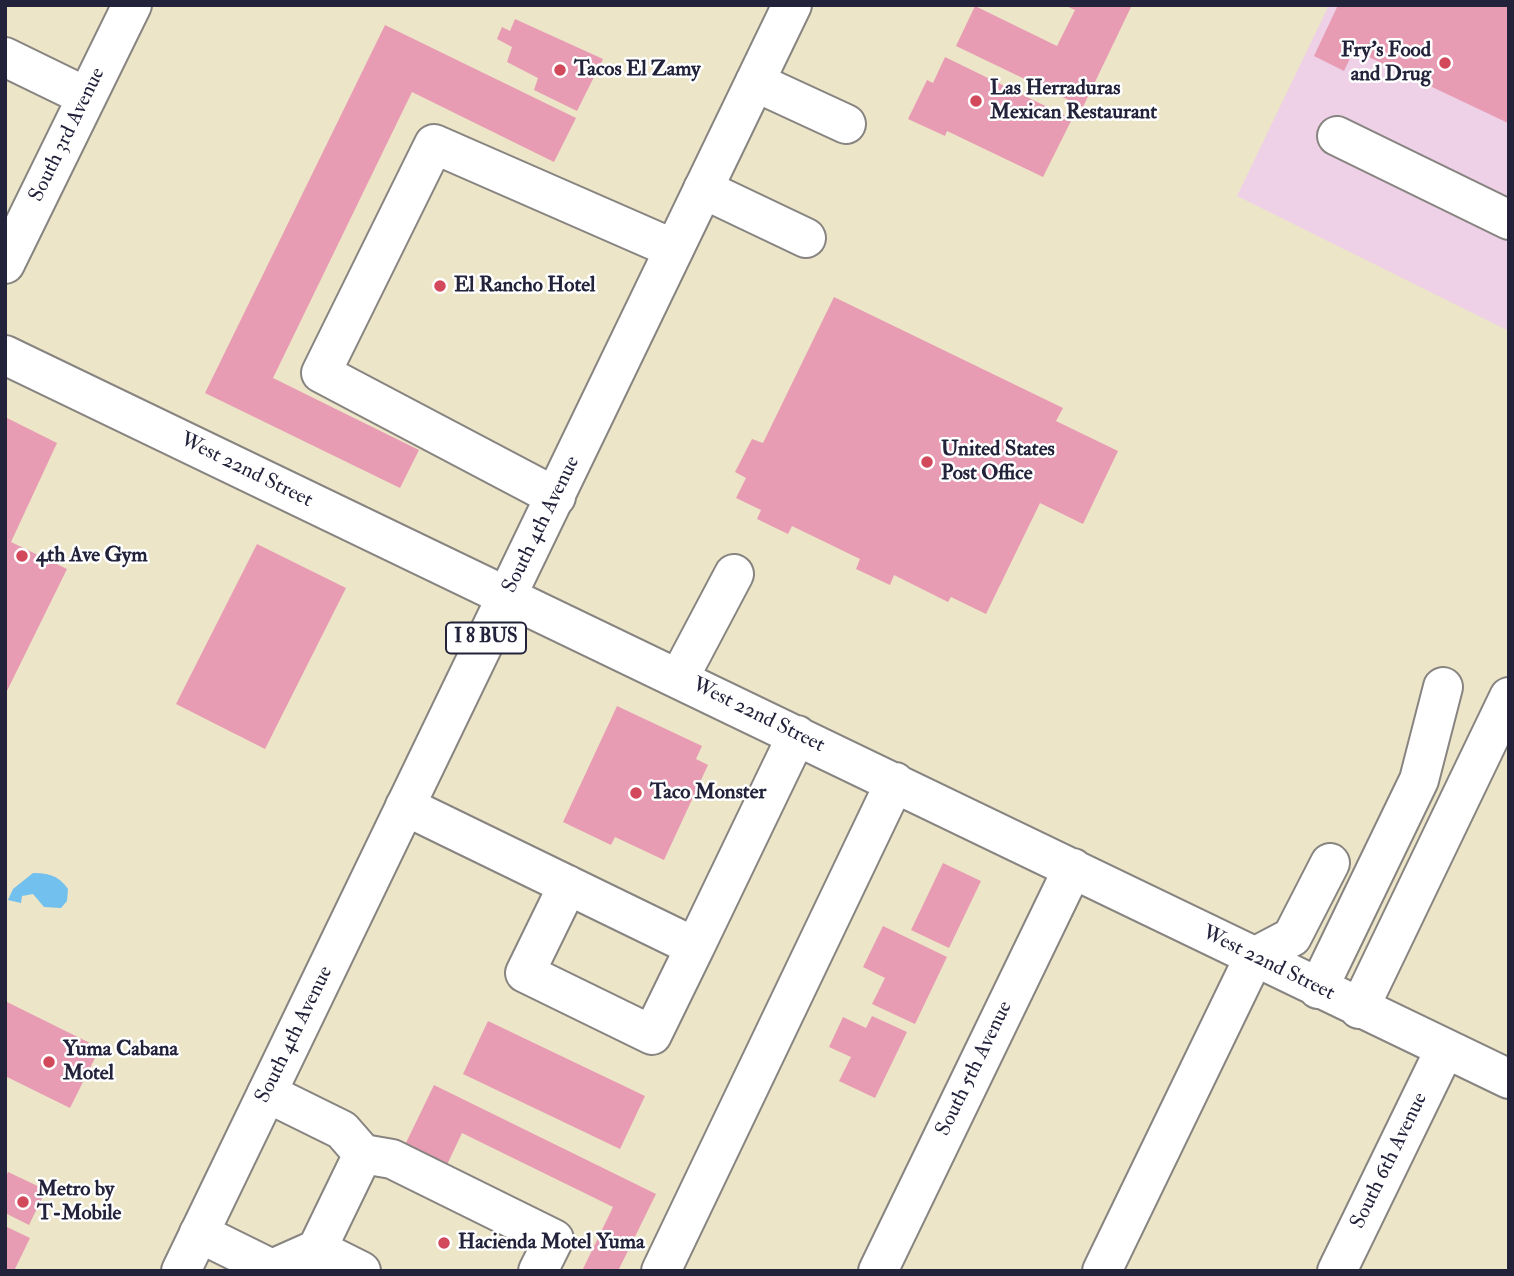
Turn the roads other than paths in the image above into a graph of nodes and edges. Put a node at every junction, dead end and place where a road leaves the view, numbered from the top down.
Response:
1 (132, 5) edge
2 (792, 5) edge
3 (5, 57) edge
4 (755, 82) junction
5 (87, 97) junction
6 (845, 124) dead end
7 (1337, 136) dead end
8 (703, 189) junction
9 (1509, 220) edge
10 (806, 238) dead end
11 (674, 249) junction
12 (6, 259) edge
13 (5, 355) edge
14 (556, 497) junction
15 (734, 575) dead end
16 (507, 596) junction
17 (679, 678) junction
18 (1443, 687) dead end
19 (1509, 697) edge
20 (797, 735) junction
21 (895, 782) junction
22 (405, 806) junction
23 (1330, 863) dead end
24 (1073, 868) junction
25 (568, 885) junction
26 (695, 947) junction
27 (1254, 957) junction
28 (1318, 989) junction
29 (1359, 1009) junction
30 (1444, 1051) junction
31 (1509, 1079) edge
32 (267, 1093) junction
33 (363, 1154) junction
34 (199, 1233) junction
35 (317, 1249) junction
36 (181, 1271) edge
37 (361, 1271) edge
38 (538, 1271) edge
39 (661, 1271) edge
40 (878, 1271) edge
41 (1102, 1271) edge
42 (1337, 1271) edge

1 - 5 street, South 3rd Avenue
2 - 4 street, South 4th Avenue / I 8 BUS
3 - 5 street
4 - 6 street
4 - 8 street, South 4th Avenue / I 8 BUS
5 - 12 street, South 3rd Avenue
7 - 9 street
8 - 10 street
8 - 11 street, South 4th Avenue / I 8 BUS
11 - 14 street, South 4th Avenue / I 8 BUS
11 - 14 street
13 - 16 street, West 22nd Street
14 - 16 street, South 4th Avenue / I 8 BUS
15 - 17 street
16 - 17 street, West 22nd Street
16 - 22 street, South 4th Avenue / I 8 BUS
17 - 20 street, West 22nd Street
18 - 28 street
19 - 29 street
20 - 21 street, West 22nd Street
20 - 26 street
21 - 24 street, West 22nd Street
21 - 39 street
22 - 25 street
22 - 32 street, South 4th Avenue / I 8 BUS
23 - 27 street
24 - 27 street, West 22nd Street
24 - 40 street, South 5th Avenue
25 - 26 street
25 - 26 street
27 - 28 street, West 22nd Street
27 - 41 street
28 - 29 street, West 22nd Street
29 - 30 street, West 22nd Street
30 - 31 street, West 22nd Street
30 - 42 street, South 6th Avenue
32 - 33 street
32 - 34 street, South 4th Avenue / I 8 BUS
33 - 35 street
33 - 38 street
34 - 35 street
34 - 36 street, South 4th Avenue / I 8 BUS
35 - 37 street

